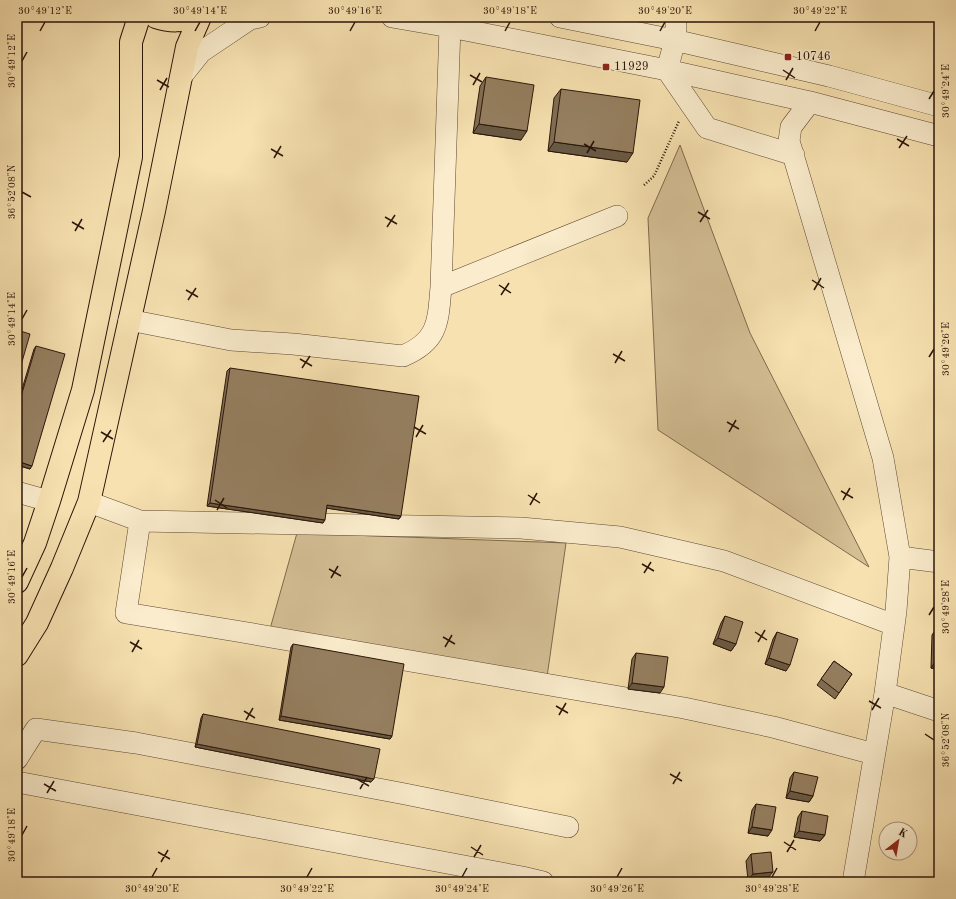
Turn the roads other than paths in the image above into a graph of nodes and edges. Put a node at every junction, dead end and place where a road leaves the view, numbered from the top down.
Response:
1 (138, 17) edge
2 (156, 17) edge
3 (196, 17) edge
4 (200, 17) edge
5 (260, 17) edge
6 (392, 17) edge
7 (560, 17) edge
8 (675, 17) edge
9 (450, 27) junction
10 (674, 40) junction
11 (667, 70) junction
12 (181, 76) junction
13 (810, 102) junction
14 (939, 106) edge
15 (939, 136) edge
16 (794, 155) junction
17 (617, 216) dead end
18 (441, 287) junction
19 (129, 320) junction
20 (17, 492) edge
21 (49, 502) junction
22 (89, 502) junction
23 (140, 521) junction
24 (900, 557) junction
25 (939, 562) edge
26 (17, 582) edge
27 (894, 625) junction
28 (17, 655) edge
29 (885, 693) junction
30 (939, 711) edge
31 (874, 754) junction
32 (17, 759) edge
33 (17, 782) edge
34 (568, 827) dead end
35 (544, 882) edge
36 (853, 882) edge

1 - 21 main road
2 - 3 main road
4 - 12 main road
5 - 12 street
6 - 9 street
7 - 10 street
8 - 10 street
9 - 11 street
9 - 18 street
10 - 11 street
10 - 14 street
11 - 13 street
11 - 16 street
12 - 19 main road
13 - 15 street
13 - 16 street
16 - 24 street
17 - 18 street
18 - 19 street
19 - 22 main road
20 - 21 street
21 - 26 main road
22 - 23 street
22 - 28 main road
23 - 27 street
23 - 31 street
24 - 25 street
24 - 27 street
27 - 29 street
29 - 30 street
29 - 31 street
31 - 36 street
32 - 34 street
33 - 35 street

